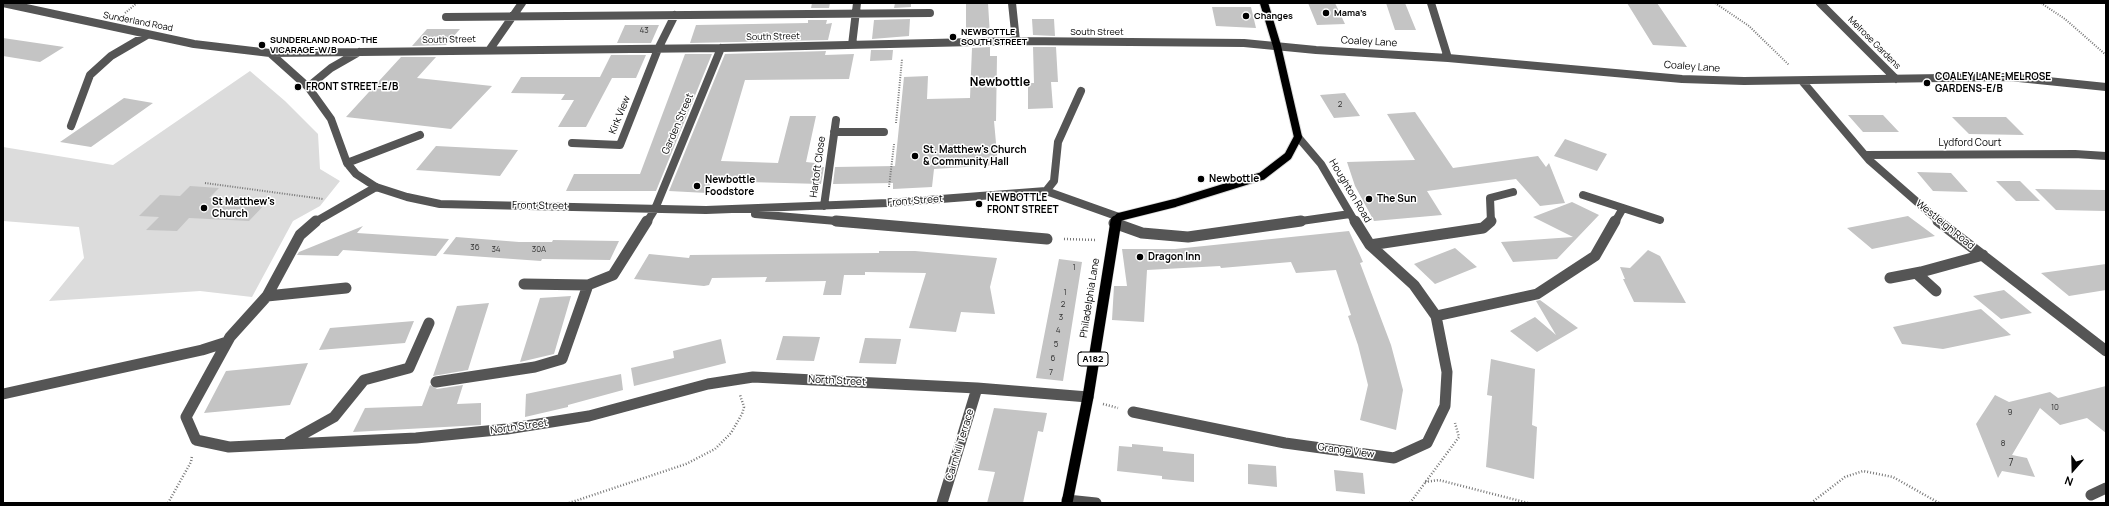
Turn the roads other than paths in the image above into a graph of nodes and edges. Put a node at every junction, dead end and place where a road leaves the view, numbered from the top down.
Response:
1 (3, 3) edge
2 (522, 3) edge
3 (857, 3) edge
4 (1012, 3) edge
5 (1264, 3) edge
6 (1430, 3) edge
7 (1820, 3) edge
8 (930, 13) dead end
9 (856, 14) junction
10 (675, 15) junction
11 (446, 17) dead end
12 (512, 17) junction
13 (147, 35) junction
14 (1016, 42) junction
15 (852, 45) junction
16 (1277, 46) junction
17 (721, 48) junction
18 (490, 49) junction
19 (658, 49) junction
20 (362, 50) junction
21 (270, 53) junction
22 (1448, 58) junction
23 (1896, 79) junction
24 (2048, 80) junction
25 (1802, 81) junction
26 (2106, 86) edge
27 (308, 87) junction
28 (1081, 91) dead end
29 (2106, 94) edge
30 (836, 120) dead end
31 (71, 126) dead end
32 (834, 132) junction
33 (884, 132) dead end
34 (420, 135) dead end
35 (1298, 137) junction
36 (572, 143) dead end
37 (1865, 155) junction
38 (2106, 156) edge
39 (347, 163) junction
40 (376, 187) junction
41 (1046, 191) junction
42 (1513, 192) dead end
43 (1583, 195) dead end
44 (824, 206) junction
45 (1623, 208) junction
46 (654, 209) junction
47 (706, 210) junction
48 (1350, 214) junction
49 (1117, 220) junction
50 (1660, 220) dead end
51 (1047, 239) road end
52 (1370, 245) junction
53 (1983, 256) junction
54 (1381, 257) joint
55 (1916, 273) junction
56 (1890, 278) dead end
57 (524, 284) dead end
58 (588, 285) junction
59 (346, 288) dead end
60 (1936, 290) dead end
61 (267, 296) junction
62 (1436, 316) junction
63 (429, 323) dead end
64 (227, 342) junction
65 (2106, 351) edge
66 (436, 382) dead end
67 (977, 388) junction
68 (3, 394) edge
69 (1087, 398) junction
70 (1133, 412) road end
71 (286, 444) junction
72 (2106, 488) edge
73 (2091, 495) dead end
74 (1067, 501) edge
75 (942, 503) edge
76 (1096, 503) edge

1 - 13 street, Sunderland Road
2 - 12 street
3 - 9 street
4 - 14 street
5 - 16 main road
6 - 22 street
7 - 23 street, Melrose Gardens
8 - 9 street
9 - 10 street
9 - 15 street
10 - 12 street
10 - 19 street
11 - 12 street
12 - 18 street
13 - 21 street, Sunderland Road
13 - 31 street
14 - 15 street, South Street
14 - 16 street, South Street
15 - 17 street, South Street
16 - 22 street, Coaley Lane
16 - 35 main road
17 - 19 street, South Street
17 - 46 street, Garden Street
18 - 19 street, South Street
18 - 20 street, South Street
19 - 36 street, Kirk View
20 - 21 street, South Street
20 - 27 street
21 - 27 street
22 - 25 street, Coaley Lane
23 - 24 street, Coaley Lane
23 - 25 street, Coaley Lane
24 - 26 street, Coaley Lane
24 - 29 street
25 - 37 street, Westleigh Road
27 - 39 street
28 - 41 street
30 - 32 street, Hartoft Close
32 - 33 street, Hartoft Close
32 - 44 street, Hartoft Close
34 - 39 street
35 - 48 street, Houghton Road
35 - 49 main road
37 - 38 street, Lydford Court
37 - 53 street, Westleigh Road
39 - 40 street, Front Street
40 - 46 street, Front Street
40 - 61 street
41 - 44 street, Front Street
41 - 49 street, Front Street
42 - 52 street
43 - 45 street
44 - 47 street, Front Street
45 - 50 street
45 - 62 street
46 - 47 street, Front Street
46 - 58 street, Garden Street
47 - 51 street, Front Street
48 - 49 street, Front Street
48 - 52 street, Houghton Road
49 - 69 main road, Philadelphia Lane / A182
52 - 54 street, Houghton Road
53 - 55 street
53 - 65 street, Westleigh Road
54 - 62 street, Grange View
55 - 56 street
55 - 60 street
57 - 58 street
58 - 66 street
59 - 61 street
61 - 64 street
62 - 70 street, Grange View
63 - 71 street
64 - 68 street
64 - 71 street, North Street
67 - 69 street, North Street
67 - 71 street, North Street
67 - 75 street, Cairnhill Terrace
69 - 74 main road, Philadelphia Lane / A182
72 - 73 street
74 - 76 street

